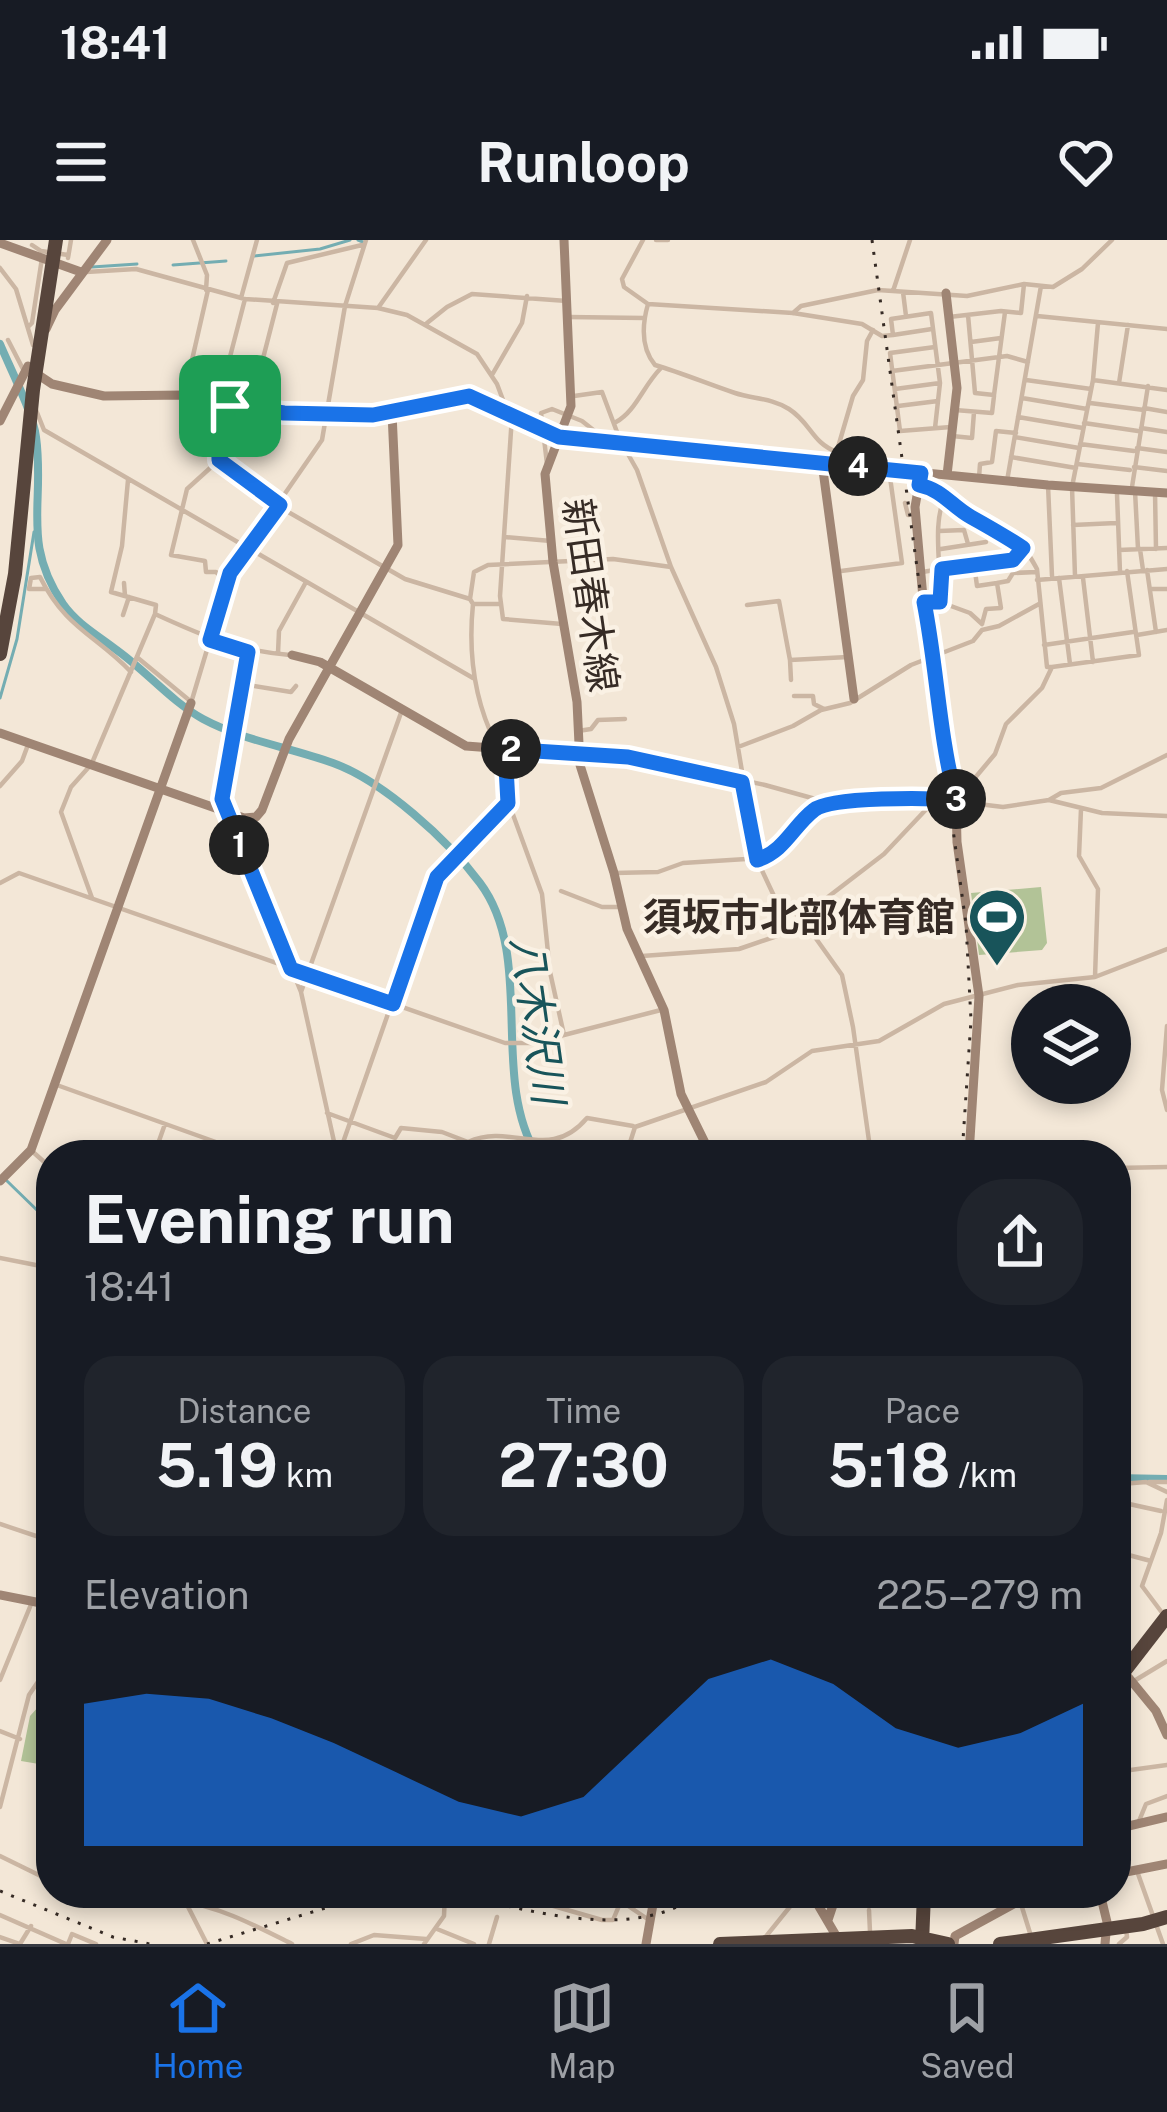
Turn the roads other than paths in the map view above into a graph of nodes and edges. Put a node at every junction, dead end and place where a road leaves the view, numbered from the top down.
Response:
1 (71, 240) edge
2 (106, 240) edge
3 (194, 240) edge
4 (257, 240) edge
5 (426, 240) edge
6 (564, 240) edge
7 (643, 240) edge
8 (656, 240) edge
9 (668, 240) edge
10 (910, 240) edge
11 (1112, 240) edge
12 (366, 242) edge
13 (0, 243) edge
14 (48, 252) edge
15 (0, 268) edge
16 (81, 272) junction
17 (1024, 284) junction
18 (1041, 286) junction
19 (207, 290) junction
20 (893, 291) junction
21 (902, 292) junction
22 (946, 293) junction
23 (527, 296) junction
24 (243, 298) junction
25 (567, 301) junction
26 (275, 304) junction
27 (648, 304) junction
28 (346, 306) junction
29 (378, 308) junction
30 (1005, 312) junction
31 (793, 313) junction
32 (968, 315) junction
33 (1037, 316) junction
34 (568, 317) junction
35 (906, 317) junction
36 (949, 317) junction
37 (644, 318) junction
38 (1098, 322) junction
39 (427, 323) junction
40 (1128, 325) junction
41 (28, 327) junction
42 (932, 329) junction
43 (1167, 329) edge
44 (873, 330) junction
45 (893, 334) junction
46 (1001, 338) junction
47 (8, 340) dead end
48 (971, 342) junction
49 (935, 347) junction
50 (36, 350) junction
51 (998, 357) junction
52 (974, 361) junction
53 (1028, 362) junction
54 (955, 363) junction
55 (938, 365) junction
56 (661, 368) junction
57 (892, 371) junction
58 (24, 374) junction
59 (492, 375) junction
60 (1025, 380) junction
61 (1093, 380) junction
62 (940, 383) junction
63 (1119, 383) junction
64 (1148, 386) junction
65 (895, 389) junction
66 (1091, 389) junction
67 (1167, 390) edge
68 (184, 395) junction
69 (994, 395) junction
70 (572, 396) junction
71 (1022, 398) junction
72 (938, 401) junction
73 (218, 403) junction
74 (1088, 405) junction
75 (898, 406) junction
76 (250, 409) junction
77 (1144, 409) junction
78 (955, 410) junction
79 (974, 412) junction
80 (1167, 412) edge
81 (392, 413) junction
82 (326, 414) junction
83 (510, 415) junction
84 (568, 416) junction
85 (1018, 417) junction
86 (0, 421) edge
87 (614, 423) junction
88 (1084, 426) junction
89 (935, 428) junction
90 (1141, 429) junction
91 (543, 431) junction
92 (952, 432) junction
93 (1167, 432) edge
94 (1016, 435) junction
95 (559, 437) junction
96 (601, 442) junction
97 (622, 444) junction
98 (1080, 446) junction
99 (1137, 449) junction
100 (1167, 452) edge
101 (1012, 457) junction
102 (830, 459) junction
103 (219, 460) junction
104 (548, 464) junction
105 (1076, 466) junction
106 (1133, 469) junction
107 (889, 470) junction
108 (1167, 471) edge
109 (947, 475) junction
110 (979, 478) junction
111 (920, 479) junction
112 (128, 480) junction
113 (1007, 482) junction
114 (1048, 485) junction
115 (1072, 487) junction
116 (1117, 490) junction
117 (1133, 491) junction
118 (1161, 493) edge
119 (946, 496) junction
120 (905, 502) dead end
121 (280, 505) junction
122 (180, 510) junction
123 (915, 514) junction
124 (1118, 523) junction
125 (1073, 525) junction
126 (939, 531) junction
127 (504, 537) junction
128 (551, 541) junction
129 (986, 542) dead end
130 (968, 544) junction
131 (1023, 548) junction
132 (1167, 548) edge
133 (247, 549) junction
134 (941, 549) junction
135 (1139, 549) junction
136 (1156, 549) junction
137 (1119, 550) junction
138 (553, 562) junction
139 (502, 563) junction
140 (974, 564) junction
141 (386, 567) junction
142 (671, 567) junction
143 (942, 569) junction
144 (1167, 569) edge
145 (1145, 570) junction
146 (838, 571) junction
147 (922, 572) junction
148 (1123, 572) junction
149 (1037, 576) junction
150 (1078, 576) junction
151 (1055, 578) junction
152 (20, 580) dead end
153 (306, 582) junction
154 (124, 583) dead end
155 (997, 583) junction
156 (226, 584) junction
157 (1150, 589) junction
158 (1167, 589) edge
159 (127, 597) junction
160 (472, 602) junction
161 (924, 602) junction
162 (940, 602) junction
163 (500, 604) junction
164 (747, 604) dead end
165 (1039, 604) junction
166 (155, 614) junction
167 (359, 614) junction
168 (122, 615) dead end
169 (562, 624) junction
170 (0, 626) edge
171 (982, 627) junction
172 (1167, 630) edge
173 (1156, 632) junction
174 (1136, 633) junction
175 (1090, 639) junction
176 (210, 640) junction
177 (1067, 642) junction
178 (1044, 645) junction
179 (248, 652) junction
180 (0, 653) edge
181 (278, 654) junction
182 (292, 655) joint
183 (138, 658) junction
184 (848, 658) junction
185 (935, 658) junction
186 (1120, 658) junction
187 (790, 660) junction
188 (1108, 660) junction
189 (1094, 662) junction
190 (1070, 664) junction
191 (1052, 667) junction
192 (1121, 667) dead end
193 (330, 668) junction
194 (1109, 669) dead end
195 (131, 672) junction
196 (473, 678) junction
197 (790, 680) dead end
198 (242, 684) junction
199 (296, 686) dead end
200 (794, 696) dead end
201 (854, 699) junction
202 (814, 701) junction
203 (191, 702) junction
204 (824, 709) junction
205 (402, 710) junction
206 (812, 716) junction
207 (625, 719) dead end
208 (578, 731) junction
209 (0, 734) edge
210 (29, 741) junction
211 (738, 747) junction
212 (502, 749) junction
213 (578, 753) junction
214 (1167, 754) edge
215 (91, 762) junction
216 (742, 782) junction
217 (0, 786) edge
218 (160, 788) junction
219 (936, 799) junction
220 (1049, 800) junction
221 (960, 801) junction
222 (508, 803) junction
223 (824, 803) junction
224 (1081, 809) junction
225 (225, 812) junction
226 (1167, 816) edge
227 (757, 860) junction
228 (614, 873) junction
229 (0, 883) edge
230 (561, 891) dead end
231 (92, 898) junction
232 (621, 907) junction
233 (117, 908) junction
234 (802, 919) junction
235 (1167, 950) edge
236 (639, 956) junction
237 (291, 969) junction
238 (308, 974) junction
239 (1095, 977) junction
240 (301, 992) junction
241 (979, 996) junction
242 (393, 1004) junction
243 (664, 1010) junction
244 (1167, 1026) edge
245 (563, 1035) junction
246 (854, 1044) junction
247 (53, 1084) junction
248 (687, 1108) junction
249 (1167, 1110) edge
250 (326, 1113) junction
251 (350, 1123) junction
252 (165, 1124) junction
253 (635, 1126) junction
254 (159, 1140) edge
255 (210, 1140) edge
256 (334, 1140) edge
257 (344, 1140) edge
258 (463, 1140) edge
259 (472, 1140) edge
260 (530, 1140) edge
261 (549, 1140) edge
262 (631, 1140) edge
263 (703, 1140) edge
264 (869, 1140) edge
265 (970, 1140) edge
266 (31, 1150) junction
267 (36, 1154) edge
268 (1167, 1167) edge
269 (1131, 1168) edge
270 (2, 1179) edge
271 (0, 1258) edge
272 (36, 1265) edge
273 (1146, 1482) junction
274 (1167, 1482) edge
275 (1131, 1483) edge
276 (1167, 1496) edge
277 (1131, 1505) edge
278 (1163, 1512) junction
279 (0, 1524) edge
280 (36, 1536) edge
281 (1131, 1555) edge
282 (1151, 1561) junction
283 (0, 1595) edge
284 (32, 1601) junction
285 (36, 1602) edge
286 (1167, 1617) edge
287 (1167, 1661) edge
288 (1131, 1663) edge
289 (1131, 1672) edge
290 (0, 1680) edge
291 (36, 1684) edge
292 (1131, 1685) edge
293 (0, 1731) edge
294 (1167, 1736) edge
295 (20, 1739) junction
296 (1167, 1765) edge
297 (1131, 1770) edge
298 (1167, 1796) edge
299 (0, 1807) edge
300 (1167, 1817) edge
301 (1138, 1824) junction
302 (1131, 1827) edge
303 (0, 1856) edge
304 (1167, 1864) edge
305 (1131, 1871) edge
306 (36, 1874) edge
307 (1131, 1879) edge
308 (188, 1908) edge
309 (211, 1908) edge
310 (446, 1908) edge
311 (558, 1908) edge
312 (595, 1908) edge
313 (618, 1908) edge
314 (632, 1908) edge
315 (652, 1908) edge
316 (789, 1908) edge
317 (820, 1908) edge
318 (832, 1908) edge
319 (922, 1908) edge
320 (999, 1908) edge
321 (1020, 1908) edge
322 (869, 1910) dead end
323 (0, 1915) edge
324 (498, 1917) dead end
325 (592, 1918) junction
326 (1160, 1919) edge
327 (650, 1920) junction
328 (828, 1920) junction
329 (31, 1926) junction
330 (437, 1929) junction
331 (1126, 1931) junction
332 (1106, 1936) edge
333 (0, 1937) edge
334 (870, 1938) junction
335 (1071, 1939) edge
336 (922, 1940) edge
337 (1032, 1940) junction
338 (425, 1942) edge
339 (839, 1942) edge
340 (20, 1944) edge
341 (67, 1944) edge
342 (96, 1944) edge
343 (207, 1944) edge
344 (292, 1944) edge
345 (351, 1944) edge
346 (474, 1944) edge
347 (489, 1944) edge
348 (646, 1944) edge
349 (720, 1944) edge
350 (760, 1944) edge
351 (951, 1944) edge
352 (1000, 1944) edge
353 (1119, 1944) edge
354 (1131, 1944) edge
355 (1163, 1944) edge

1 - 14 street
2 - 16 street
3 - 19 street
4 - 24 street
5 - 29 street
6 - 25 street, 新田春木線
7 - 27 street
8 - 9 street
10 - 20 street
11 - 18 street
12 - 26 street
12 - 28 street
13 - 14 street
14 - 16 street
14 - 41 street
14 - 170 highway
14 - 180 highway
15 - 41 street
16 - 19 street
16 - 50 street
17 - 18 street
17 - 22 street
17 - 30 street
18 - 33 street
19 - 24 street
19 - 68 street
20 - 21 street
20 - 31 street
21 - 22 street
21 - 35 street
22 - 36 street
23 - 25 street
23 - 39 street
23 - 59 street
24 - 26 street
24 - 73 street
25 - 34 street, 新田春木線
26 - 28 street
26 - 76 street
27 - 31 street
27 - 37 street
28 - 29 street
28 - 82 street
29 - 39 street
30 - 32 street
30 - 46 street
31 - 44 street
32 - 36 street
32 - 48 street
33 - 38 street
33 - 53 street
34 - 37 street
34 - 70 street, 新田春木線
35 - 42 street
35 - 45 street
36 - 54 street
37 - 56 street
38 - 40 street
38 - 61 street
39 - 59 street
40 - 43 street
40 - 63 street
41 - 50 street
42 - 45 street
42 - 49 street
44 - 45 street
44 - 102 street
46 - 48 street
46 - 51 street
47 - 58 street
48 - 52 street
49 - 55 street
49 - 57 street
50 - 58 street
51 - 52 street
51 - 53 street
51 - 69 street
52 - 54 street
52 - 69 street
53 - 60 street
54 - 55 street
54 - 78 street
55 - 57 street
55 - 62 street
56 - 87 street
56 - 102 street
57 - 65 street
58 - 68 street
58 - 86 street
58 - 112 street
59 - 83 street
60 - 66 street
60 - 71 street
61 - 63 street
61 - 66 street
62 - 65 street
62 - 72 street
63 - 64 street
64 - 67 street
64 - 77 street
65 - 75 street
66 - 74 street
68 - 73 street
69 - 79 street
70 - 84 street, 新田春木線
70 - 87 street
71 - 74 street
71 - 85 street
72 - 75 street
72 - 89 street
73 - 76 street
73 - 103 street
74 - 77 street
74 - 88 street
75 - 89 street
76 - 82 street
77 - 80 street
77 - 90 street
78 - 79 street
78 - 92 street
79 - 92 street
81 - 82 street
81 - 83 street
81 - 141 street
82 - 121 street
83 - 91 street
83 - 127 street
84 - 91 street
84 - 95 street, 新田春木線
84 - 96 street
85 - 88 street
85 - 94 street
87 - 97 street
88 - 90 street
88 - 98 street
89 - 92 street
90 - 93 street
90 - 99 street
91 - 95 street
91 - 104 street
92 - 109 street
94 - 98 street
94 - 101 street
94 - 110 street
95 - 96 street
95 - 104 street, 新田春木線
96 - 97 street
97 - 102 street
97 - 142 street
98 - 99 street
98 - 105 street
99 - 100 street
99 - 106 street
101 - 105 street
101 - 113 street
102 - 107 street
102 - 146 street
103 - 121 street
103 - 122 street
104 - 128 street, 新田春木線
105 - 106 street
105 - 115 street
106 - 108 street
106 - 117 street
107 - 111 street
107 - 146 street
109 - 110 street
109 - 111 street
110 - 113 street
111 - 119 street
111 - 123 street
112 - 122 street
112 - 159 street
113 - 114 street
114 - 115 street
114 - 151 street
115 - 116 street
115 - 125 street
116 - 117 street
116 - 124 street
117 - 118 street
117 - 135 street
118 - 136 street
119 - 126 street
119 - 131 street
120 - 123 street
121 - 133 street
121 - 141 street
122 - 133 street
122 - 156 street
123 - 147 street
124 - 125 street
124 - 137 street
125 - 150 street
126 - 130 street
126 - 134 street
127 - 128 street
127 - 139 street
128 - 138 street, 新田春木線
129 - 130 street
130 - 134 street
131 - 140 street
131 - 149 street
132 - 136 street
133 - 153 street
133 - 156 street
134 - 143 street
135 - 136 street
135 - 137 street
135 - 145 street
137 - 148 street
138 - 139 street
138 - 142 street
138 - 169 street, 新田春木線
139 - 160 street
139 - 163 street
140 - 143 street
140 - 155 street
141 - 160 street
141 - 167 street
142 - 211 street
143 - 147 street
143 - 162 street
144 - 145 street
145 - 148 street
145 - 157 street
146 - 184 street
147 - 161 street
148 - 150 street
148 - 174 street
149 - 151 street
149 - 155 street
149 - 165 street
150 - 151 street
150 - 175 street
151 - 177 street
152 - 195 street
153 - 167 street
153 - 181 street
154 - 159 street
155 - 171 street
156 - 176 street
157 - 158 street
157 - 173 street
159 - 166 street
159 - 168 street
160 - 163 street
160 - 196 street
161 - 162 street
161 - 185 street
162 - 171 street
163 - 169 street
164 - 187 street
165 - 171 street
165 - 178 street
166 - 176 street
166 - 183 street
167 - 193 street
167 - 196 street
169 - 208 street, 新田春木線
171 - 185 street
172 - 173 street
173 - 174 street
174 - 175 street
174 - 186 street
175 - 177 street
175 - 189 street
176 - 179 street
176 - 203 street
177 - 178 street
177 - 190 street
178 - 191 street
179 - 181 street
179 - 198 street
181 - 182 street
182 - 193 street
183 - 195 street
183 - 203 street
184 - 187 street
184 - 201 street
185 - 201 street
185 - 221 street
186 - 188 street
186 - 192 street
187 - 197 street
188 - 189 street
188 - 194 street
189 - 190 street
190 - 191 street
191 - 221 street
193 - 205 street
193 - 225 street
195 - 215 street
196 - 212 street
198 - 199 street
198 - 225 street
200 - 202 street
201 - 204 street
202 - 204 street
202 - 206 street
203 - 218 street
204 - 206 street
205 - 212 street
205 - 238 street
206 - 211 street
207 - 208 street
208 - 213 street, 新田春木線
209 - 210 street
210 - 215 street
210 - 217 street
211 - 216 street
212 - 213 street
212 - 222 street
213 - 216 street
213 - 228 street, 新田春木線
214 - 220 street
215 - 218 street
215 - 231 street
216 - 223 street
216 - 227 street
218 - 225 street
218 - 233 street
219 - 221 street
219 - 223 street
219 - 234 street
220 - 221 street
220 - 224 street
221 - 241 street
222 - 242 street
222 - 245 street
223 - 227 street
224 - 226 street
224 - 239 street
225 - 237 street
227 - 228 street
227 - 234 street
228 - 232 street, 新田春木線
229 - 231 street
230 - 232 street
231 - 233 street
232 - 236 street, 新田春木線
233 - 237 street
233 - 247 street
234 - 236 street
234 - 246 street
235 - 239 street
236 - 243 street, 新田春木線
237 - 238 street
237 - 240 street
238 - 240 street
238 - 242 street
239 - 241 street
240 - 250 street
241 - 246 street
241 - 265 street
242 - 245 street
242 - 251 street
243 - 245 street
243 - 248 street, 新田春木線
244 - 249 street
246 - 248 street
246 - 264 street
247 - 252 street
247 - 266 street
248 - 253 street
248 - 263 street, 新田春木線
250 - 251 street
250 - 256 street
251 - 257 street
251 - 258 street
252 - 254 street
252 - 255 street
253 - 261 street
253 - 262 street
259 - 260 street
266 - 267 street
266 - 270 street
268 - 269 street
271 - 272 street
273 - 274 street
273 - 275 street
273 - 276 street
276 - 278 street
277 - 278 street
278 - 282 street
279 - 280 street
281 - 282 street
282 - 286 street
283 - 284 street
284 - 285 street
284 - 290 street
286 - 288 highway
287 - 289 street
291 - 295 street
292 - 294 street
293 - 295 street
295 - 299 street
296 - 297 street
298 - 301 street
300 - 301 street
301 - 302 street
303 - 306 street
304 - 305 street
307 - 326 street
308 - 343 street
309 - 344 street
310 - 330 street
311 - 325 street
312 - 325 street
313 - 325 street
314 - 327 street
315 - 327 street
316 - 350 street
317 - 328 street
318 - 328 street
319 - 336 highway
320 - 351 street
321 - 337 street
322 - 334 street
323 - 329 street
324 - 347 street
326 - 331 highway
326 - 355 street
327 - 348 street
328 - 339 street
329 - 340 street
329 - 341 street
330 - 338 street
330 - 346 street
331 - 332 highway
331 - 353 street
331 - 354 street
332 - 335 highway
333 - 340 street
334 - 336 highway
334 - 339 highway
335 - 337 highway
336 - 351 highway
337 - 352 highway
338 - 345 street
339 - 350 highway
341 - 342 street
349 - 350 highway

